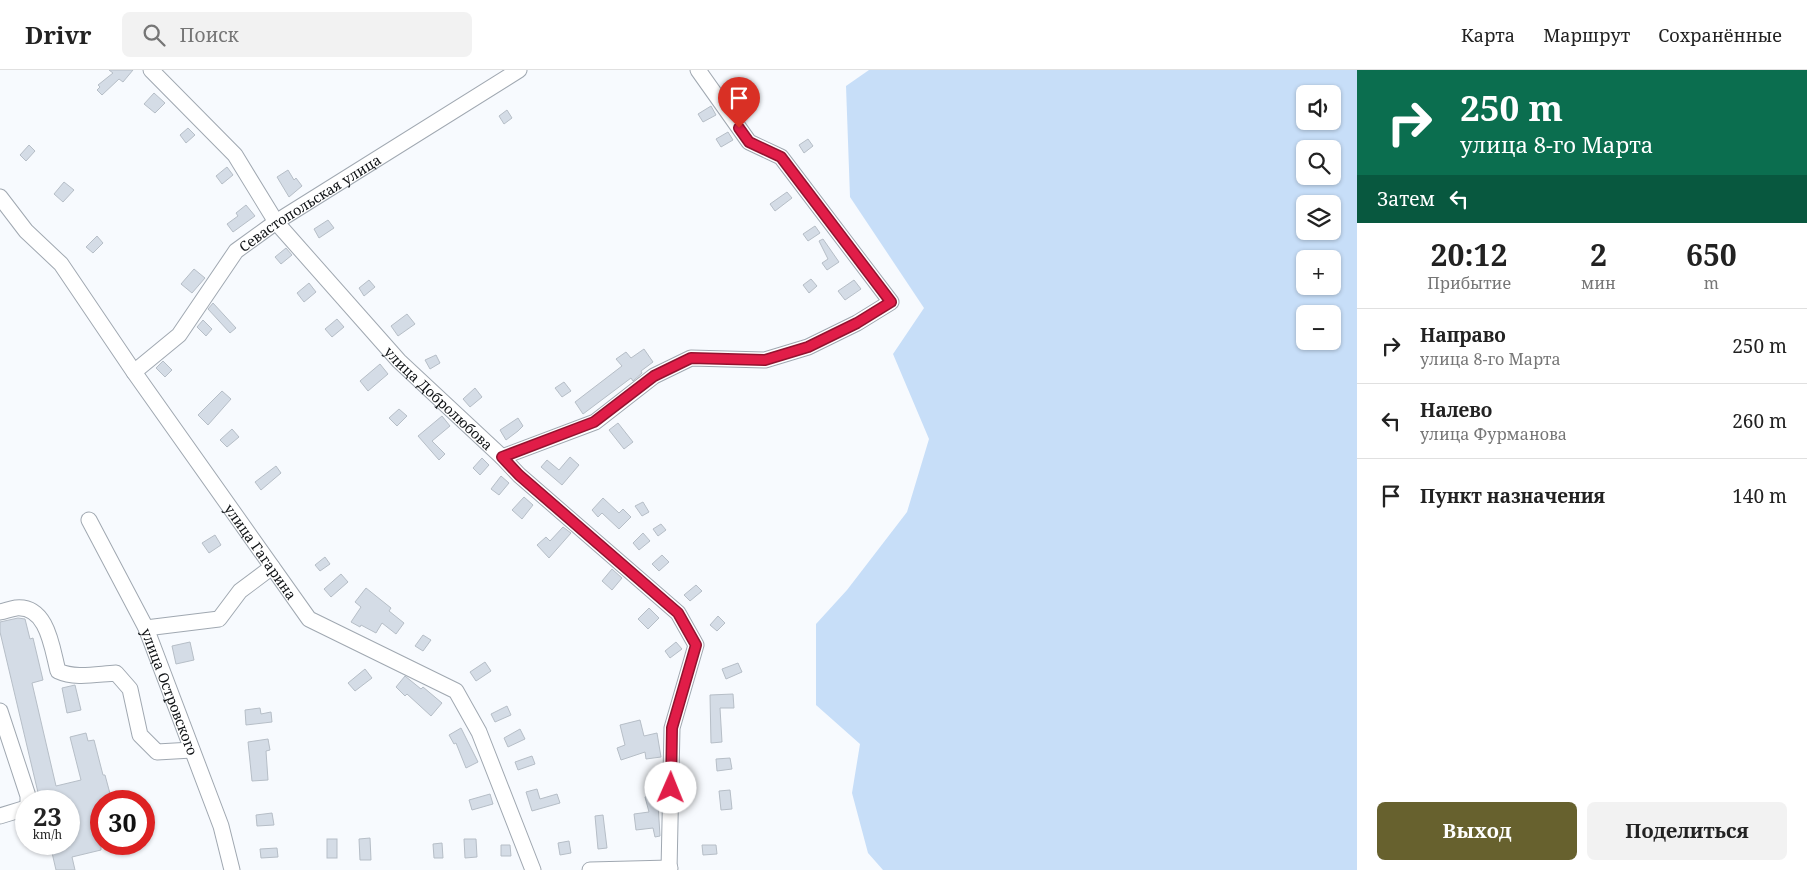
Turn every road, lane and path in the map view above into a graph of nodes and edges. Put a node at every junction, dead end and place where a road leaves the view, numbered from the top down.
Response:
1 (151, 70) edge
2 (519, 70) edge
3 (698, 70) edge
4 (0, 197) edge
5 (276, 222) junction
6 (134, 372) junction
7 (502, 457) junction
8 (89, 520) dead end
9 (272, 567) junction
10 (0, 612) edge
11 (146, 628) junction
12 (0, 711) edge
13 (192, 750) junction
14 (26, 790) edge
15 (15, 811) edge
16 (0, 816) edge
17 (669, 869) edge
18 (232, 870) edge
19 (533, 870) edge
20 (590, 870) edge

1 - 5 street, улица Добролюбова
2 - 5 street, Севастопольская улица
3 - 7 street
4 - 6 street, улица Гагарина
5 - 6 street, Севастопольская улица
5 - 7 street, улица Добролюбова
6 - 9 street, улица Гагарина
7 - 17 street, улица Добролюбова
8 - 11 street, улица Островского
9 - 11 street
9 - 19 street, улица Гагарина
10 - 13 street
11 - 13 street, улица Островского
12 - 14 street
13 - 18 street, улица Островского
15 - 16 street
17 - 20 street

